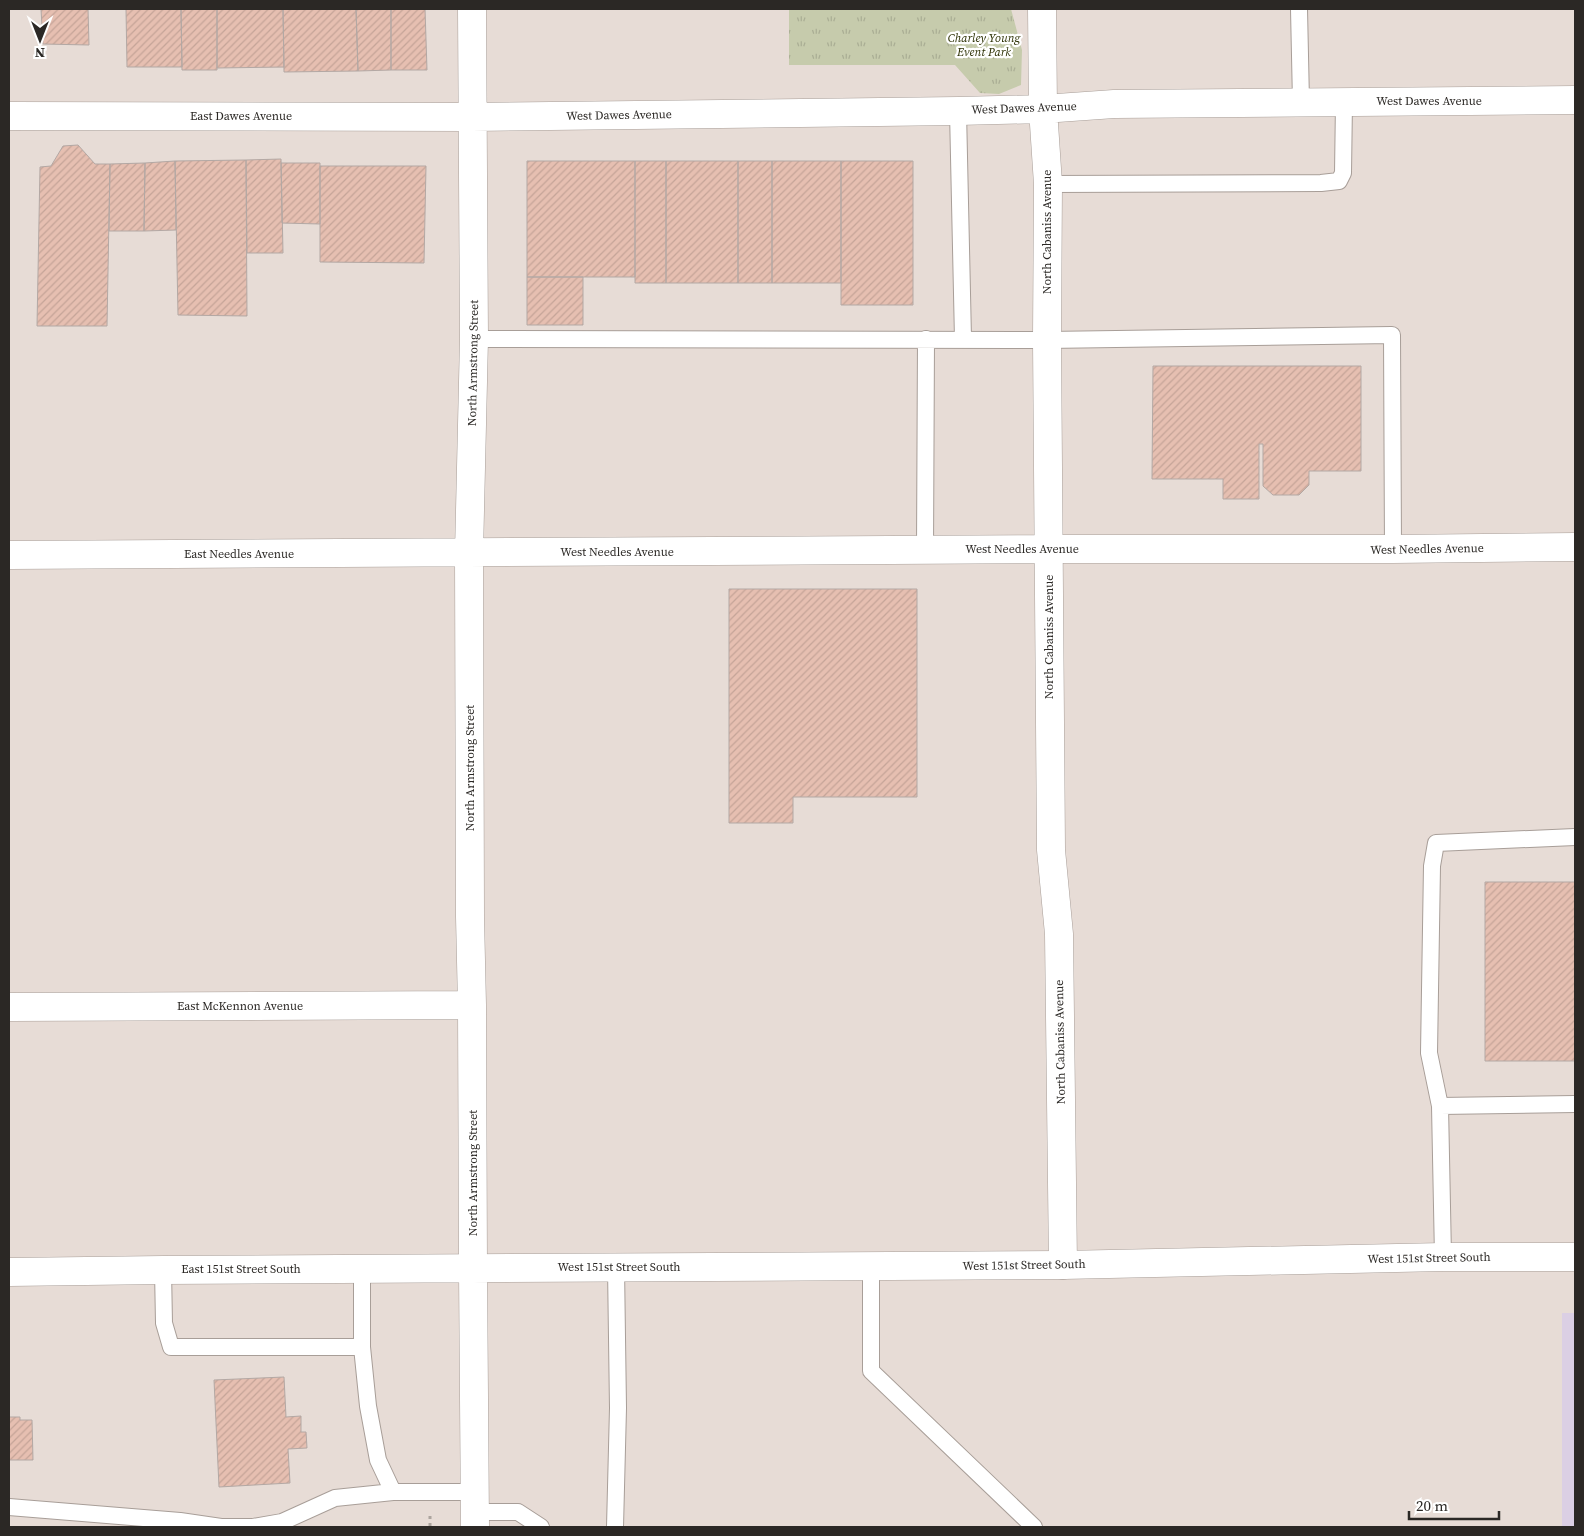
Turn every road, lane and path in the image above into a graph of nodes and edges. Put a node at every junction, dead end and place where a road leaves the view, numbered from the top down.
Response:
1 (472, 9) edge
2 (1042, 9) edge
3 (1299, 9) edge
4 (1575, 100) edge
5 (1301, 102) junction
6 (1344, 102) junction
7 (1043, 108) junction
8 (958, 110) junction
9 (9, 116) edge
10 (472, 117) junction
11 (1048, 184) junction
12 (474, 339) junction
13 (926, 339) junction
14 (963, 339) junction
15 (1047, 340) junction
16 (1575, 547) edge
17 (1048, 549) junction
18 (1393, 549) junction
19 (925, 550) junction
20 (469, 553) junction
21 (9, 556) edge
22 (1575, 837) edge
23 (472, 1005) junction
24 (9, 1007) edge
25 (1575, 1104) edge
26 (1440, 1106) junction
27 (1443, 1257) junction
28 (1575, 1257) edge
29 (1063, 1265) junction
30 (616, 1267) junction
31 (871, 1267) junction
32 (362, 1269) junction
33 (473, 1269) junction
34 (163, 1270) junction
35 (9, 1272) edge
36 (362, 1347) junction
37 (393, 1492) junction
38 (9, 1507) edge
39 (475, 1510) edge
40 (541, 1527) edge
41 (615, 1527) edge
42 (1034, 1527) edge

1 - 10 street, North Armstrong Street
2 - 7 street, North Cabaniss Avenue
3 - 5 lane
4 - 6 street, West Dawes Avenue
5 - 6 street, West Dawes Avenue
5 - 7 street, West Dawes Avenue
6 - 11 lane
7 - 8 street, West Dawes Avenue
7 - 11 street, North Cabaniss Avenue
8 - 10 street, West Dawes Avenue
8 - 14 lane
9 - 10 street, East Dawes Avenue
10 - 12 street, North Armstrong Street
11 - 15 street, North Cabaniss Avenue
12 - 13 lane
12 - 20 street, North Armstrong Street
13 - 14 lane
13 - 19 lane
14 - 15 lane
15 - 17 street, North Cabaniss Avenue
15 - 18 lane
16 - 18 street, West Needles Avenue
17 - 18 street, West Needles Avenue
17 - 19 street, West Needles Avenue
17 - 29 street, North Cabaniss Avenue
19 - 20 street, West Needles Avenue
20 - 21 street, East Needles Avenue
20 - 23 street, North Armstrong Street
22 - 26 lane
23 - 24 street, East McKennon Avenue
23 - 33 street, North Armstrong Street
25 - 26 lane
26 - 27 lane
27 - 28 street, West 151st Street South
27 - 29 street, West 151st Street South
29 - 31 street, West 151st Street South
30 - 31 street, West 151st Street South
30 - 33 street, West 151st Street South
30 - 41 lane
31 - 42 lane
32 - 33 street, East 151st Street South
32 - 34 street, East 151st Street South
32 - 36 lane
33 - 39 street, North Armstrong Street
34 - 35 street, East 151st Street South
34 - 36 lane
36 - 37 lane
37 - 38 lane
37 - 39 lane
39 - 40 lane

